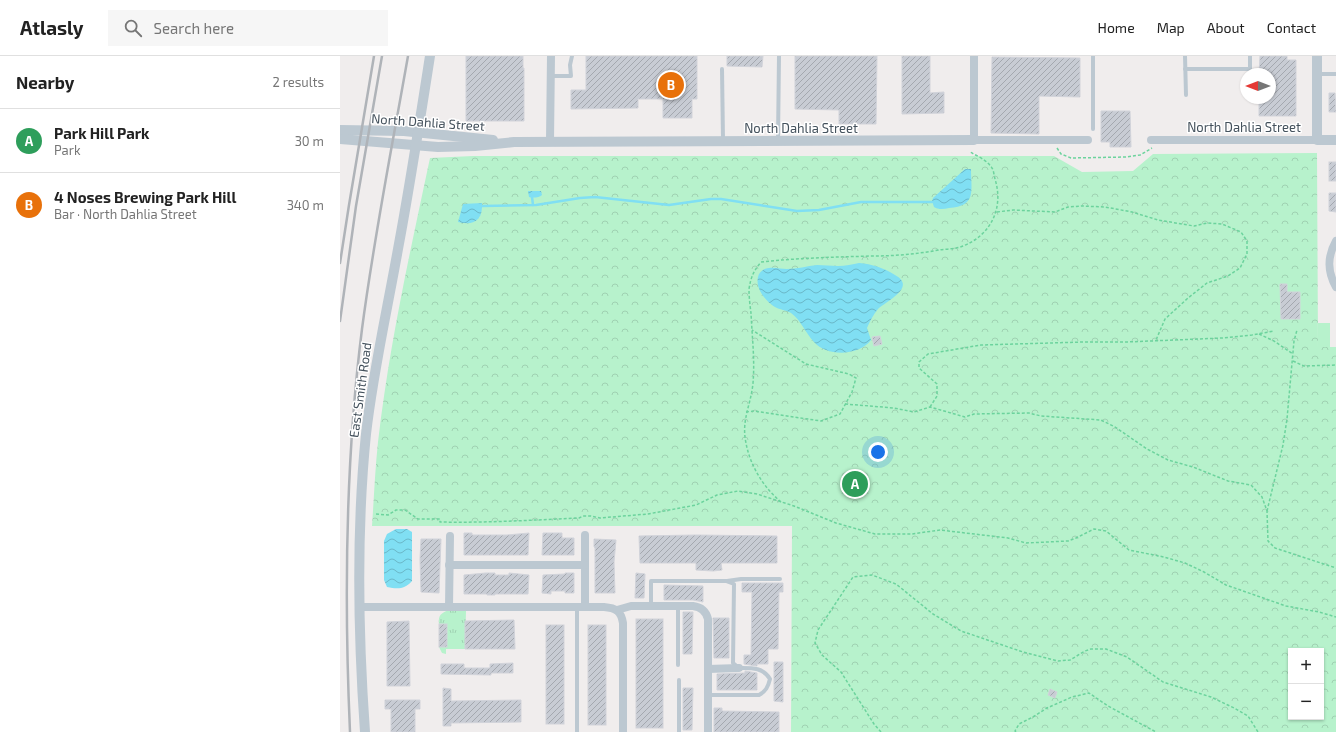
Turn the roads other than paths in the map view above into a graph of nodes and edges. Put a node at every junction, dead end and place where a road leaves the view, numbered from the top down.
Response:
1 (430, 56) edge
2 (551, 56) edge
3 (572, 56) edge
4 (779, 56) edge
5 (974, 56) edge
6 (1093, 56) edge
7 (1185, 56) edge
8 (1250, 56) edge
9 (1317, 56) edge
10 (722, 69) dead end
11 (1185, 69) junction
12 (1317, 74) junction
13 (1336, 74) edge
14 (550, 76) junction
15 (1186, 95) dead end
16 (1094, 129) dead end
17 (340, 130) edge
18 (418, 132) junction
19 (340, 139) edge
20 (974, 140) junction
21 (1088, 140) dead end
22 (1317, 140) junction
23 (1336, 140) edge
24 (723, 141) junction
25 (778, 141) junction
26 (514, 142) junction
27 (550, 142) junction
28 (1152, 144) road end
29 (416, 146) junction
30 (1336, 241) edge
31 (1336, 287) edge
32 (450, 536) dead end
33 (585, 536) dead end
34 (449, 565) junction
35 (585, 565) junction
36 (780, 579) dead end
37 (726, 581) junction
38 (651, 606) junction
39 (678, 606) junction
40 (360, 607) junction
41 (449, 607) junction
42 (581, 607) junction
43 (617, 610) junction
44 (678, 665) dead end
45 (739, 668) junction
46 (708, 669) junction
47 (679, 680) dead end
48 (708, 695) junction
49 (365, 732) edge
50 (577, 732) edge
51 (623, 732) edge
52 (679, 732) edge
53 (708, 732) edge

1 - 18 street, East Smith Road
2 - 14 street
3 - 14 lane
4 - 25 lane
5 - 20 street
6 - 16 lane
7 - 11 lane
8 - 11 lane
9 - 12 street
10 - 24 lane
11 - 15 lane
12 - 13 lane
12 - 22 street
14 - 27 street
17 - 18 street, North Dahlia Street
18 - 26 street, North Dahlia Street
18 - 29 street, East Smith Road
19 - 29 street, North Dahlia Street
20 - 21 street, North Dahlia Street
20 - 25 street, North Dahlia Street
22 - 23 street, North Dahlia Street
22 - 28 street, North Dahlia Street
24 - 25 street, North Dahlia Street
24 - 27 street, North Dahlia Street
26 - 27 street, North Dahlia Street
26 - 29 street, North Dahlia Street
29 - 40 street, East Smith Road
30 - 31 street
32 - 34 street
33 - 35 street
34 - 35 street
34 - 41 street
35 - 42 street
36 - 37 lane
37 - 38 lane
37 - 45 lane
38 - 39 street
38 - 43 street
39 - 44 lane
39 - 46 street
40 - 41 street
40 - 49 street, East Smith Road
41 - 42 street
42 - 43 street
42 - 50 lane
43 - 51 street
45 - 46 street
45 - 48 lane
46 - 48 street
47 - 52 lane
48 - 53 street

